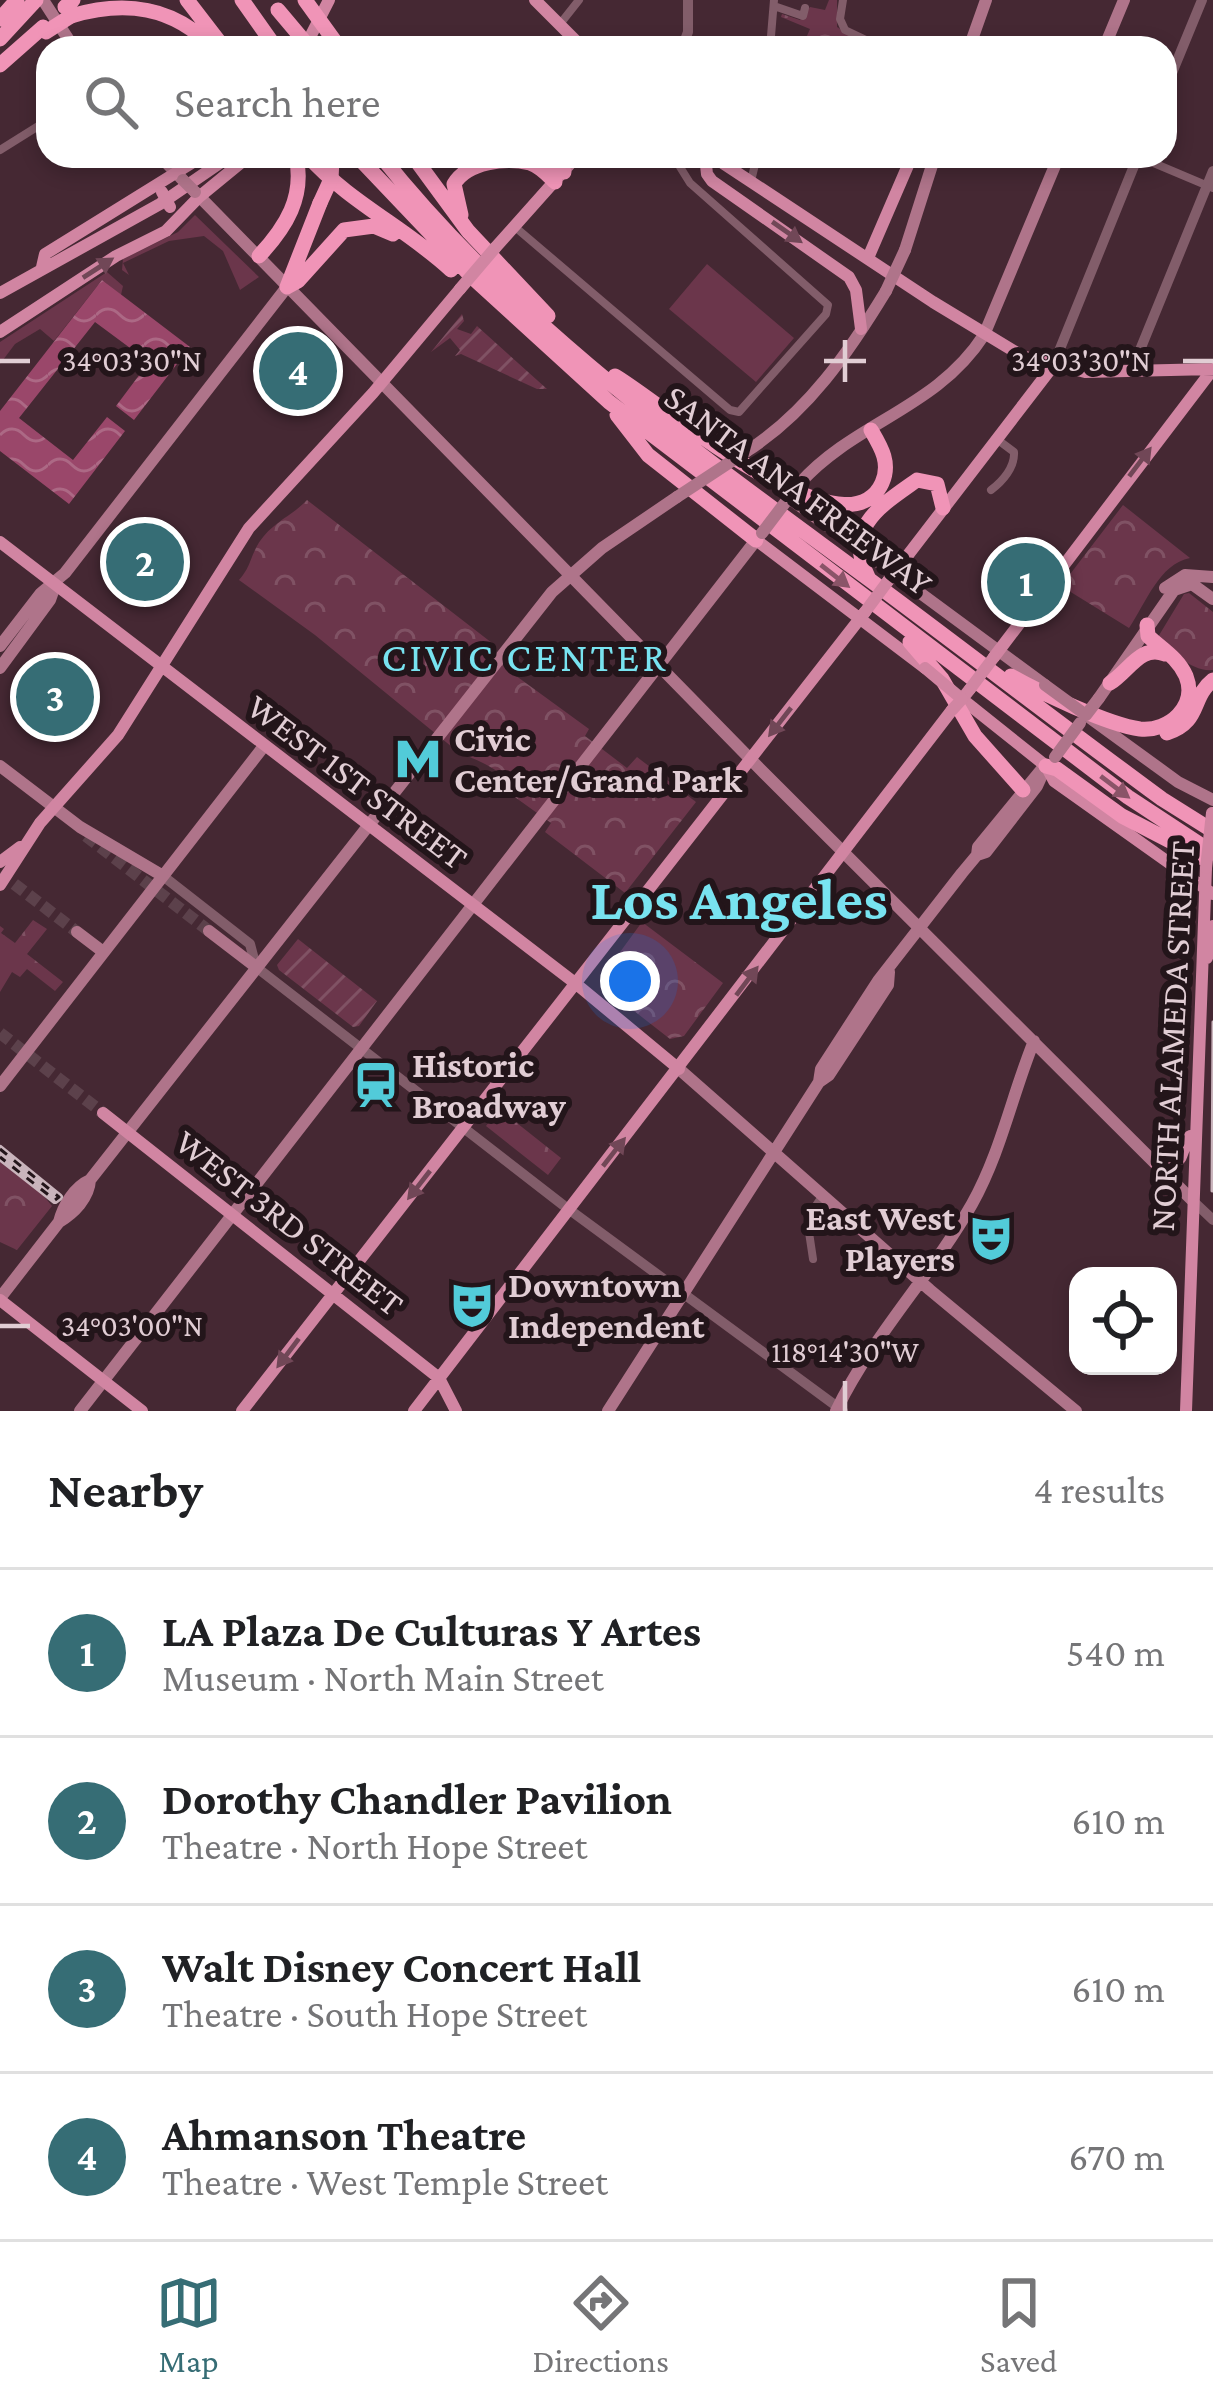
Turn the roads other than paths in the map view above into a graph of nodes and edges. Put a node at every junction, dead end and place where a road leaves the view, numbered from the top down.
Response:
1 (187, 0) edge
2 (242, 0) edge
3 (305, 0) edge
4 (329, 0) edge
5 (536, 0) edge
6 (579, 0) edge
7 (688, 0) edge
8 (843, 0) edge
9 (986, 0) edge
10 (1124, 0) edge
11 (1202, 0) edge
12 (32, 2) edge
13 (774, 3) edge
14 (274, 5) edge
15 (70, 8) edge
16 (805, 8) dead end
17 (0, 19) edge
18 (559, 25) junction
19 (37, 36) edge
20 (63, 36) edge
21 (199, 36) edge
22 (215, 36) edge
23 (267, 36) edge
24 (298, 36) edge
25 (312, 36) edge
26 (332, 36) edge
27 (570, 36) edge
28 (686, 36) edge
29 (771, 36) edge
30 (858, 36) edge
31 (973, 36) edge
32 (1109, 36) edge
33 (36, 37) edge
34 (0, 39) edge
35 (1177, 60) edge
36 (4, 62) edge
37 (36, 128) edge
38 (0, 150) edge
39 (171, 168) edge
40 (189, 168) edge
41 (212, 168) edge
42 (233, 168) edge
43 (297, 168) edge
44 (320, 168) edge
45 (331, 168) edge
46 (368, 168) edge
47 (392, 168) edge
48 (423, 168) edge
49 (470, 168) edge
50 (540, 168) edge
51 (554, 168) edge
52 (567, 168) edge
53 (681, 168) edge
54 (708, 168) edge
55 (728, 168) edge
56 (755, 168) edge
57 (907, 168) edge
58 (931, 168) edge
59 (1054, 168) edge
60 (1133, 168) edge
61 (1166, 168) edge
62 (1213, 171) edge
63 (179, 176) junction
64 (559, 177) junction
65 (751, 182) junction
66 (1210, 187) edge
67 (158, 190) junction
68 (197, 194) junction
69 (515, 227) junction
70 (150, 240) junction
71 (489, 248) junction
72 (259, 256) junction
73 (868, 258) junction
74 (443, 262) junction
75 (42, 267) junction
76 (287, 286) junction
77 (0, 293) edge
78 (861, 329) junction
79 (0, 332) edge
80 (984, 334) junction
81 (550, 351) junction
82 (574, 352) junction
83 (1053, 366) junction
84 (593, 368) junction
85 (1213, 369) edge
86 (1131, 372) junction
87 (382, 382) junction
88 (609, 402) junction
89 (872, 430) junction
90 (998, 440) junction
91 (991, 490) dead end
92 (797, 505) junction
93 (943, 508) junction
94 (759, 537) junction
95 (0, 542) edge
96 (572, 573) junction
97 (890, 578) junction
98 (1213, 578) edge
99 (870, 580) junction
100 (55, 585) junction
101 (1213, 598) edge
102 (862, 615) junction
103 (1148, 623) junction
104 (898, 625) junction
105 (0, 646) edge
106 (997, 654) junction
107 (975, 659) junction
108 (659, 663) junction
109 (1177, 663) junction
110 (0, 668) edge
111 (162, 668) junction
112 (1213, 680) edge
113 (1105, 690) junction
114 (957, 704) junction
115 (1092, 719) junction
116 (1133, 727) junction
117 (264, 746) junction
118 (752, 759) junction
119 (1050, 762) junction
120 (0, 766) edge
121 (1023, 790) junction
122 (1213, 807) edge
123 (54, 808) junction
124 (369, 824) junction
125 (1213, 831) edge
126 (21, 847) junction
127 (844, 854) junction
128 (976, 856) junction
129 (1211, 861) edge
130 (0, 862) edge
131 (163, 876) junction
132 (0, 885) edge
133 (1208, 890) edge
134 (472, 904) junction
135 (1213, 926) edge
136 (919, 927) junction
137 (209, 931) tunnel mouth
138 (76, 932) tunnel mouth
139 (102, 951) junction
140 (256, 967) junction
141 (575, 983) junction
142 (1199, 987) junction
143 (1034, 1041) junction
144 (361, 1047) junction
145 (679, 1069) junction
146 (0, 1086) edge
147 (103, 1113) tunnel mouth
148 (464, 1128) junction
149 (1194, 1130) junction
150 (128, 1132) junction
151 (773, 1150) junction
152 (1156, 1164) junction
153 (824, 1194) junction
154 (1192, 1200) junction
155 (569, 1209) junction
156 (232, 1214) junction
157 (1213, 1220) edge
158 (813, 1258) dead end
159 (920, 1281) junction
160 (332, 1294) junction
161 (682, 1294) junction
162 (0, 1299) edge
163 (439, 1378) junction
164 (103, 1380) junction
165 (839, 1410) edge
166 (80, 1411) edge
167 (142, 1411) edge
168 (242, 1411) edge
169 (414, 1411) edge
170 (456, 1411) edge
171 (608, 1411) edge
172 (1076, 1411) edge
173 (1186, 1411) edge

1 - 22 highway
2 - 23 highway
3 - 26 highway, bridge
4 - 25 main road
5 - 18 main road
6 - 18 street
7 - 28 street
8 - 30 street
9 - 31 main road
10 - 32 main road
11 - 35 street
12 - 17 highway
12 - 20 main road
12 - 34 highway
13 - 16 street
13 - 29 street
14 - 24 highway, bridge
15 - 19 highway, bridge
15 - 21 highway
18 - 27 main road
33 - 36 highway, bridge
37 - 38 street
39 - 63 main road
40 - 63 main road
41 - 75 main road
42 - 68 main road
43 - 72 highway
44 - 74 highway
45 - 76 highway, bridge
46 - 81 highway
47 - 82 highway, SANTA ANA FREEWAY
48 - 71 highway
49 - 71 highway
50 - 64 highway
51 - 64 highway
52 - 64 main road
53 - 69 street
54 -> 78 main road
55 - 65 main road
56 - 65 street
57 - 73 main road
58 - 78 main road, bridge
59 - 80 main road
60 - 83 street
61 - 66 street
62 - 66 street
63 - 67 main road
63 - 68 main road, bridge
64 - 69 main road
65 - 73 main road
66 - 86 street
67 - 70 main road, bridge
67 - 75 main road
68 - 70 main road
68 - 72 main road
69 - 71 main road
79 -> 70 main road
71 - 82 highway
71 - 87 main road, bridge
72 - 76 main road
73 - 80 main road
74 - 76 highway
74 - 81 highway
75 - 77 main road
76 - 87 main road
76 - 100 main road
78 - 96 main road, bridge
80 - 83 main road
80 - 89 main road
81 - 88 highway, SANTA ANA FREEWAY
82 - 84 highway, SANTA ANA FREEWAY
83 - 86 main road
83 - 90 main road
84 - 89 highway
84 - 99 highway, SANTA ANA FREEWAY
85 - 86 main road
106 -> 85 main road
87 - 96 main road
87 - 111 main road
88 - 94 highway
88 -> 104 highway, SANTA ANA FREEWAY
89 - 92 main road, bridge
90 - 91 street
90 - 93 main road
92 - 94 main road, bridge
92 - 97 main road
93 - 97 main road
93 - 99 highway
94 - 102 main road
94 - 108 main road
95 - 100 main road, WEST 1ST STREET
96 - 108 main road
96 - 124 main road
97 - 102 main road, bridge
97 - 106 main road
98 - 103 main road
99 - 107 highway, SANTA ANA FREEWAY
100 - 105 main road
100 - 110 main road
100 - 111 main road, WEST 1ST STREET
101 - 103 main road
102 - 114 main road, bridge
102 -> 118 main road
103 - 109 highway
103 - 113 main road
104 - 121 highway
104 -> 129 highway, SANTA ANA FREEWAY
106 - 114 main road, bridge
106 - 115 main road, bridge
107 - 116 highway
107 - 125 highway, SANTA ANA FREEWAY
108 - 118 main road
108 - 134 main road
109 - 113 highway
109 - 116 highway
111 - 117 main road, WEST 1ST STREET
111 - 123 main road
112 - 116 highway
113 - 115 main road, bridge
114 - 119 main road, bridge
114 - 127 main road
115 - 119 main road, bridge
115 - 122 main road
117 - 124 main road, WEST 1ST STREET
117 - 131 main road
118 - 127 main road
118 - 141 main road
119 - 121 main road
119 - 128 main road
119 - 129 highway
119 - 133 main road
120 - 123 main road
121 - 128 main road
122 - 129 main road, NORTH ALAMEDA STREET, bridge
123 - 126 main road
123 - 131 main road
124 - 134 main road, WEST 1ST STREET
124 - 140 main road
126 - 130 main road
126 - 132 main road
127 - 136 main road
145 -> 127 main road
128 - 136 main road
129 - 133 main road, NORTH ALAMEDA STREET
131 - 139 main road
131 - 140 street
133 - 142 main road, NORTH ALAMEDA STREET
134 - 141 main road, WEST 1ST STREET
134 - 144 main road
135 - 142 main road
136 - 143 main road
136 - 151 main road
137 - 140 main road
138 - 139 main road
139 - 146 main road
140 - 144 street
140 - 150 main road
141 - 145 main road, WEST 1ST STREET
141 - 148 main road
142 - 149 main road, NORTH ALAMEDA STREET
143 - 152 main road
143 - 159 main road
144 - 148 street
144 - 156 main road
145 - 151 main road
155 -> 145 main road
147 - 150 main road, WEST 3RD STREET
148 - 155 street
148 -> 160 main road
149 - 152 main road
149 - 154 main road, NORTH ALAMEDA STREET
150 - 156 main road, WEST 3RD STREET
150 - 162 main road
151 - 153 main road
151 - 161 main road
152 - 154 main road
153 - 158 street
153 - 159 main road
154 - 157 street
154 - 173 main road, NORTH ALAMEDA STREET
155 - 161 street
155 - 163 main road
156 - 160 main road, WEST 3RD STREET
156 - 164 main road
159 - 165 main road
159 - 172 main road
160 - 163 main road, WEST 3RD STREET
160 -> 168 main road
161 - 165 street
161 - 171 main road
162 - 164 main road
163 - 169 main road
163 - 170 main road
164 - 166 main road
164 - 167 main road

